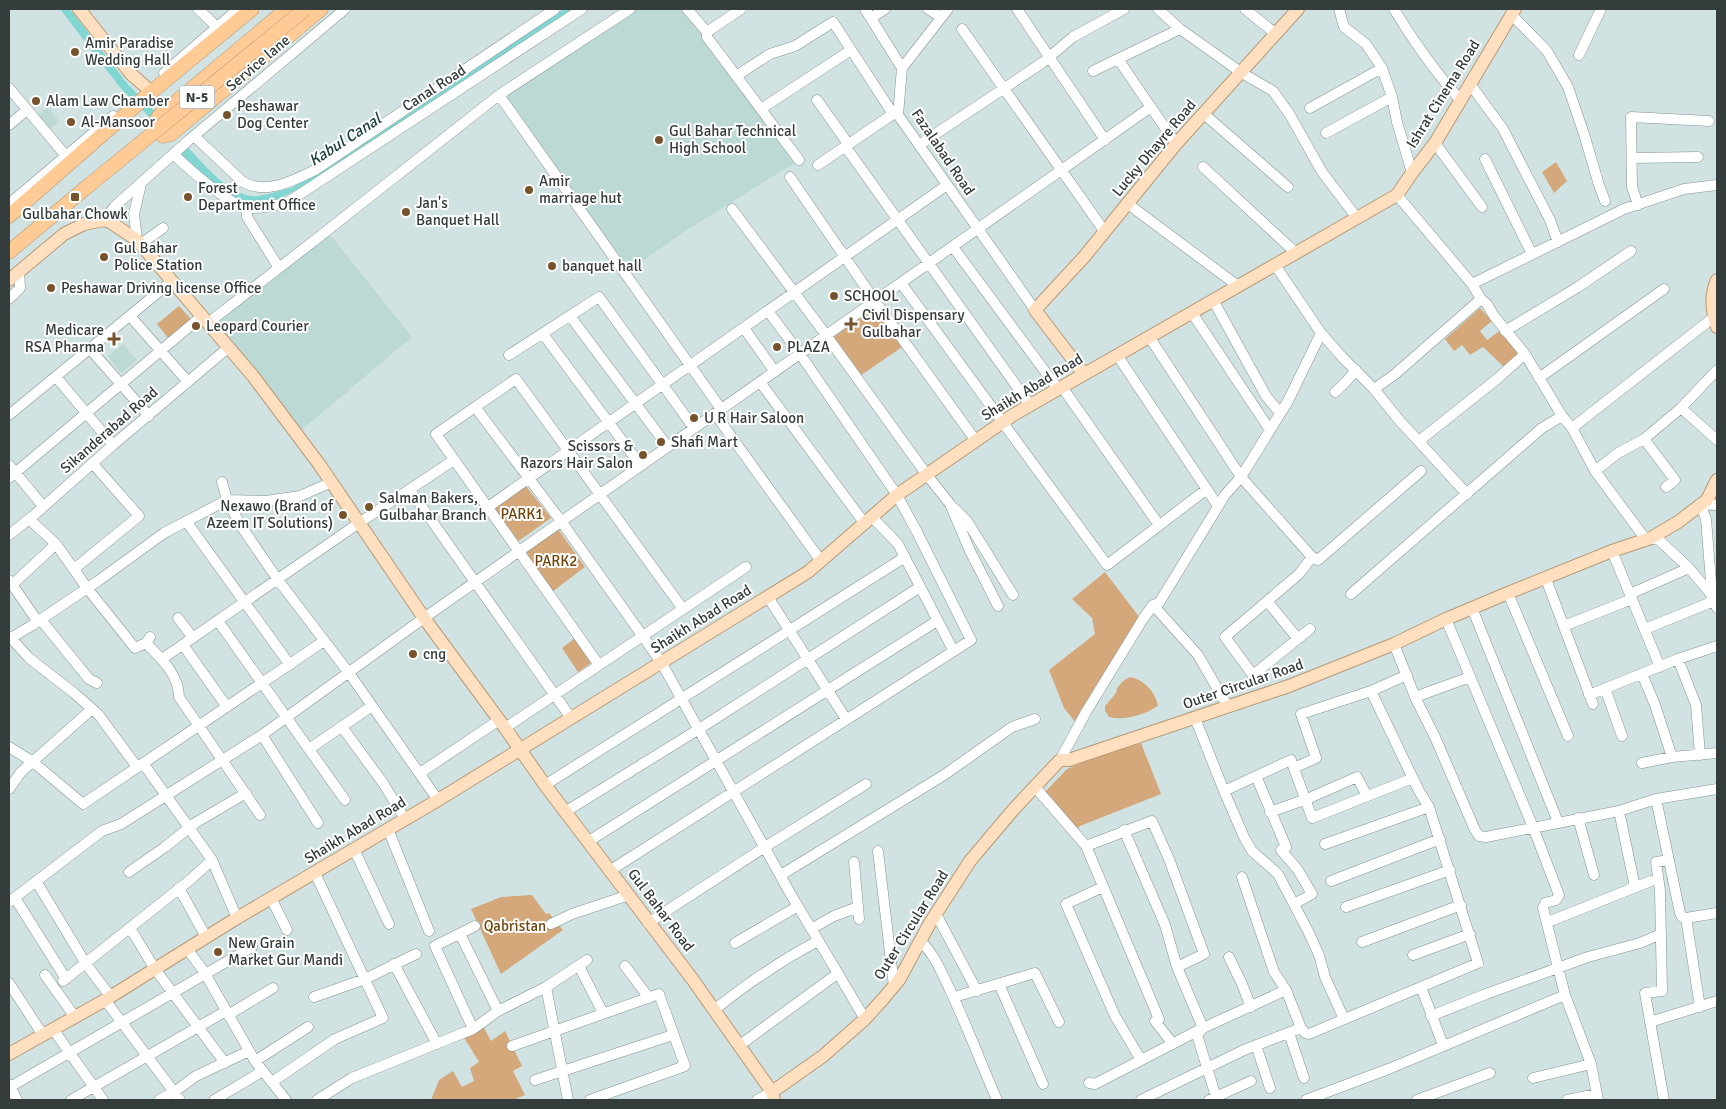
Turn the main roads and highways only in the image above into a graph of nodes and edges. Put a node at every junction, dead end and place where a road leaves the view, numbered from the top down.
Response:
1 (79, 9) edge
2 (252, 9) edge
3 (287, 9) edge
4 (305, 9) edge
5 (321, 9) edge
6 (1298, 9) edge
7 (1513, 11) edge
8 (146, 91) junction
9 (1398, 195) joint
10 (9, 216) edge
11 (9, 252) edge
12 (9, 280) edge
13 (1717, 280) edge
14 (1716, 322) edge
15 (1084, 374) junction
16 (1717, 480) edge
17 (520, 749) junction
18 (9, 1054) edge
19 (773, 1096) edge

1 - 8 main road
2 - 8 highway, N-5
3 - 5 highway
4 - 11 highway, N-5, bridge
6 - 15 main road, Lucky Dhayre Road
7 - 9 main road, Ishrat Cinema Road
8 - 10 highway, N-5
9 - 15 main road, Shaikh Abad Road
12 - 17 main road, Gul Bahar Road
13 - 14 main road
15 - 17 main road, Shaikh Abad Road
16 - 19 main road, Outer Circular Road
17 - 18 main road, Shaikh Abad Road
17 - 19 main road, Gul Bahar Road

